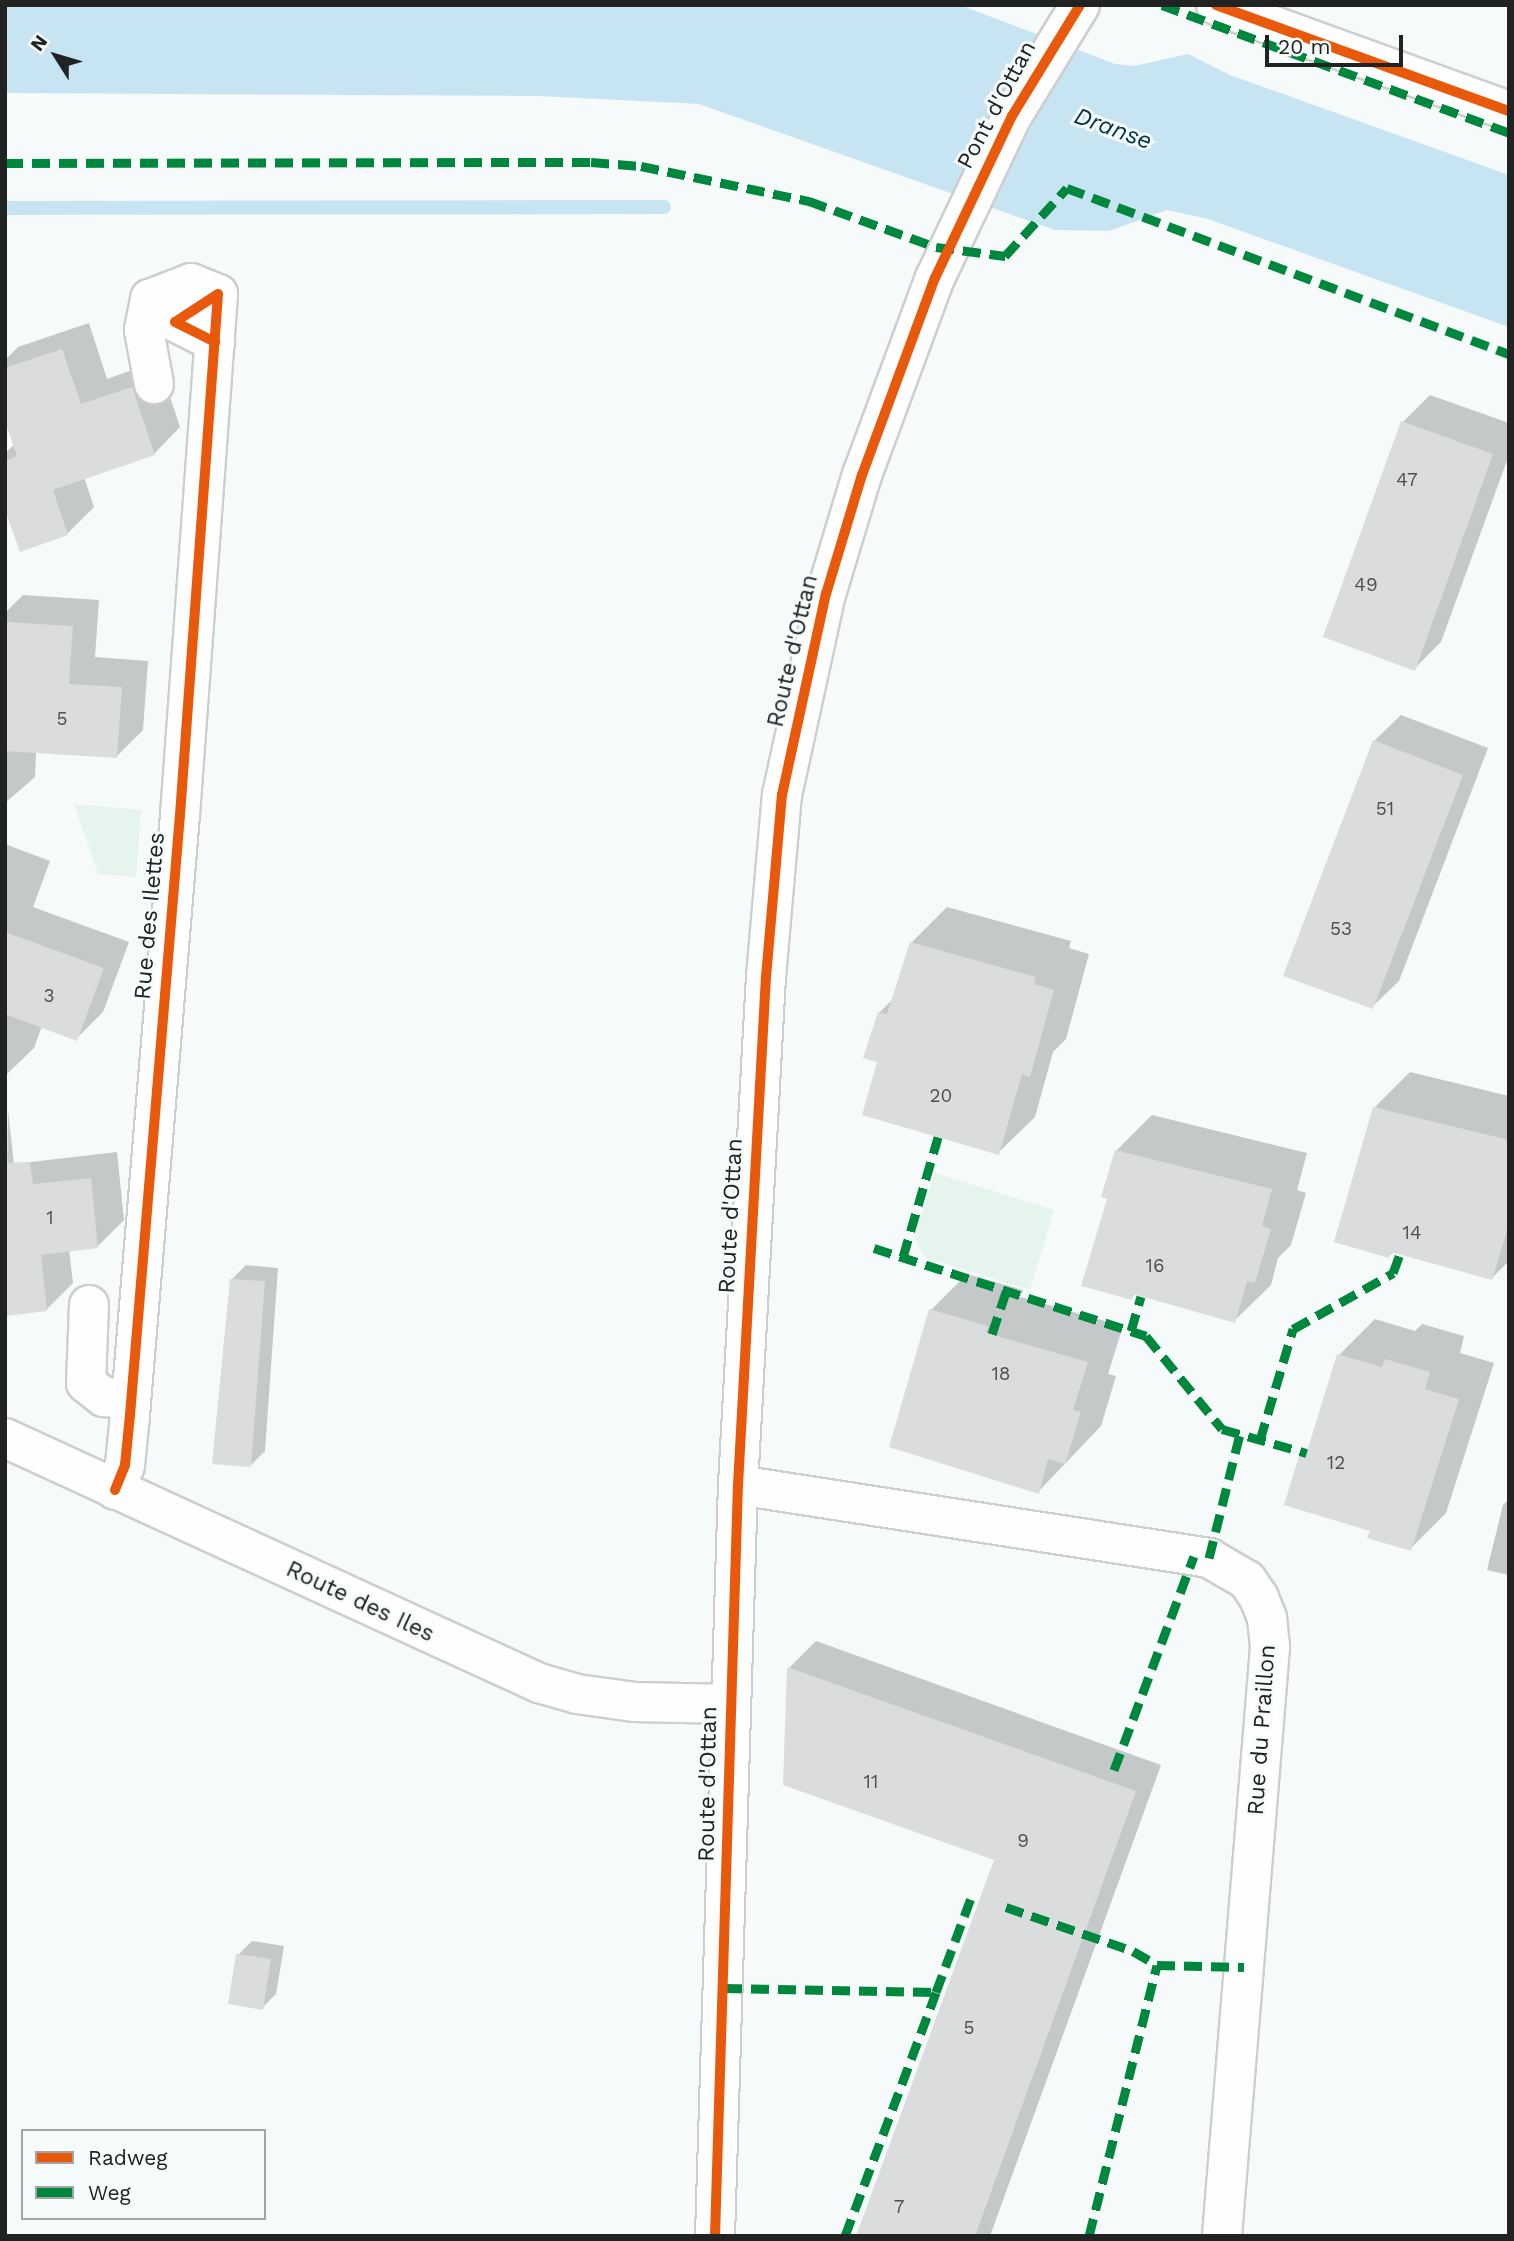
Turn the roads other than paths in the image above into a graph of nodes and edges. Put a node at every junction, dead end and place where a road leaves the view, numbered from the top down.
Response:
1 (1080, 5) edge
2 (1216, 5) edge
3 (1509, 111) edge
4 (957, 228) joint
5 (154, 384) dead end
6 (89, 1305) dead end
7 (131, 1399) junction
8 (5, 1438) edge
9 (738, 1485) junction
10 (115, 1490) junction
11 (731, 1704) junction
12 (715, 2236) edge
13 (1223, 2236) edge

1 - 4 street, Pont d'Ottan
2 - 3 street
4 - 9 street, Route d'Ottan
5 - 7 street, Rue des Ilettes
6 - 7 street
7 - 10 street, Rue des Ilettes
8 - 10 street, Route des Iles
9 - 11 street, Route d'Ottan
9 - 13 street, Rue du Praillon
10 - 11 street, Route des Iles
11 - 12 street, Route d'Ottan

